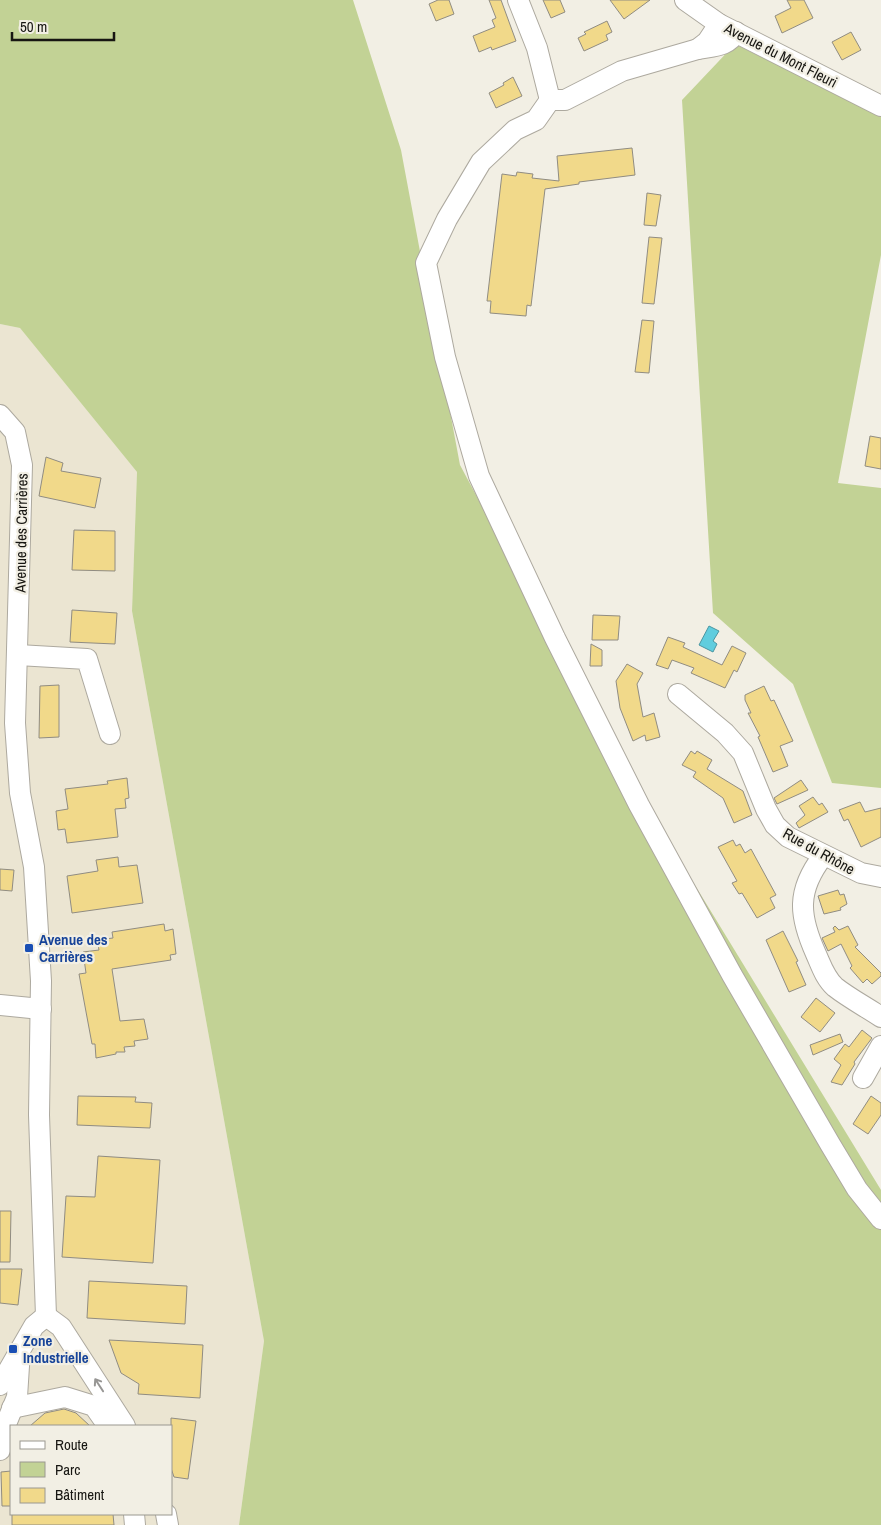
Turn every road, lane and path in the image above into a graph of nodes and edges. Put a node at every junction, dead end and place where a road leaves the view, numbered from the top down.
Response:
1 (518, 0) edge
2 (698, 4) edge
3 (728, 28) junction
4 (550, 100) junction
5 (881, 106) edge
6 (0, 415) edge
7 (18, 655) junction
8 (678, 694) dead end
9 (110, 734) dead end
10 (823, 856) junction
11 (881, 877) edge
12 (0, 1005) edge
13 (40, 1009) junction
14 (881, 1017) edge
15 (881, 1046) edge
16 (863, 1078) dead end
17 (881, 1219) edge
18 (46, 1316) junction
19 (20, 1350) junction
20 (0, 1385) edge
21 (12, 1408) junction
22 (107, 1425) edge
23 (124, 1425) edge
24 (0, 1450) edge

1 - 4 street
2 - 3 street, Avenue du Mont Fleuri
3 - 4 street
3 - 5 street, Avenue du Mont Fleuri
4 - 17 street
6 - 7 street, Avenue des Carrières
7 - 9 street
7 - 13 street, Avenue des Carrières
8 - 10 street, Rue du Rhône
10 - 11 street, Rue du Rhône
10 - 14 street
12 - 13 street
13 - 18 street, Avenue des Carrières
15 - 16 street
18 - 19 street
23 -> 18 street
19 - 20 street
19 - 21 street
21 - 22 street
21 - 24 street

